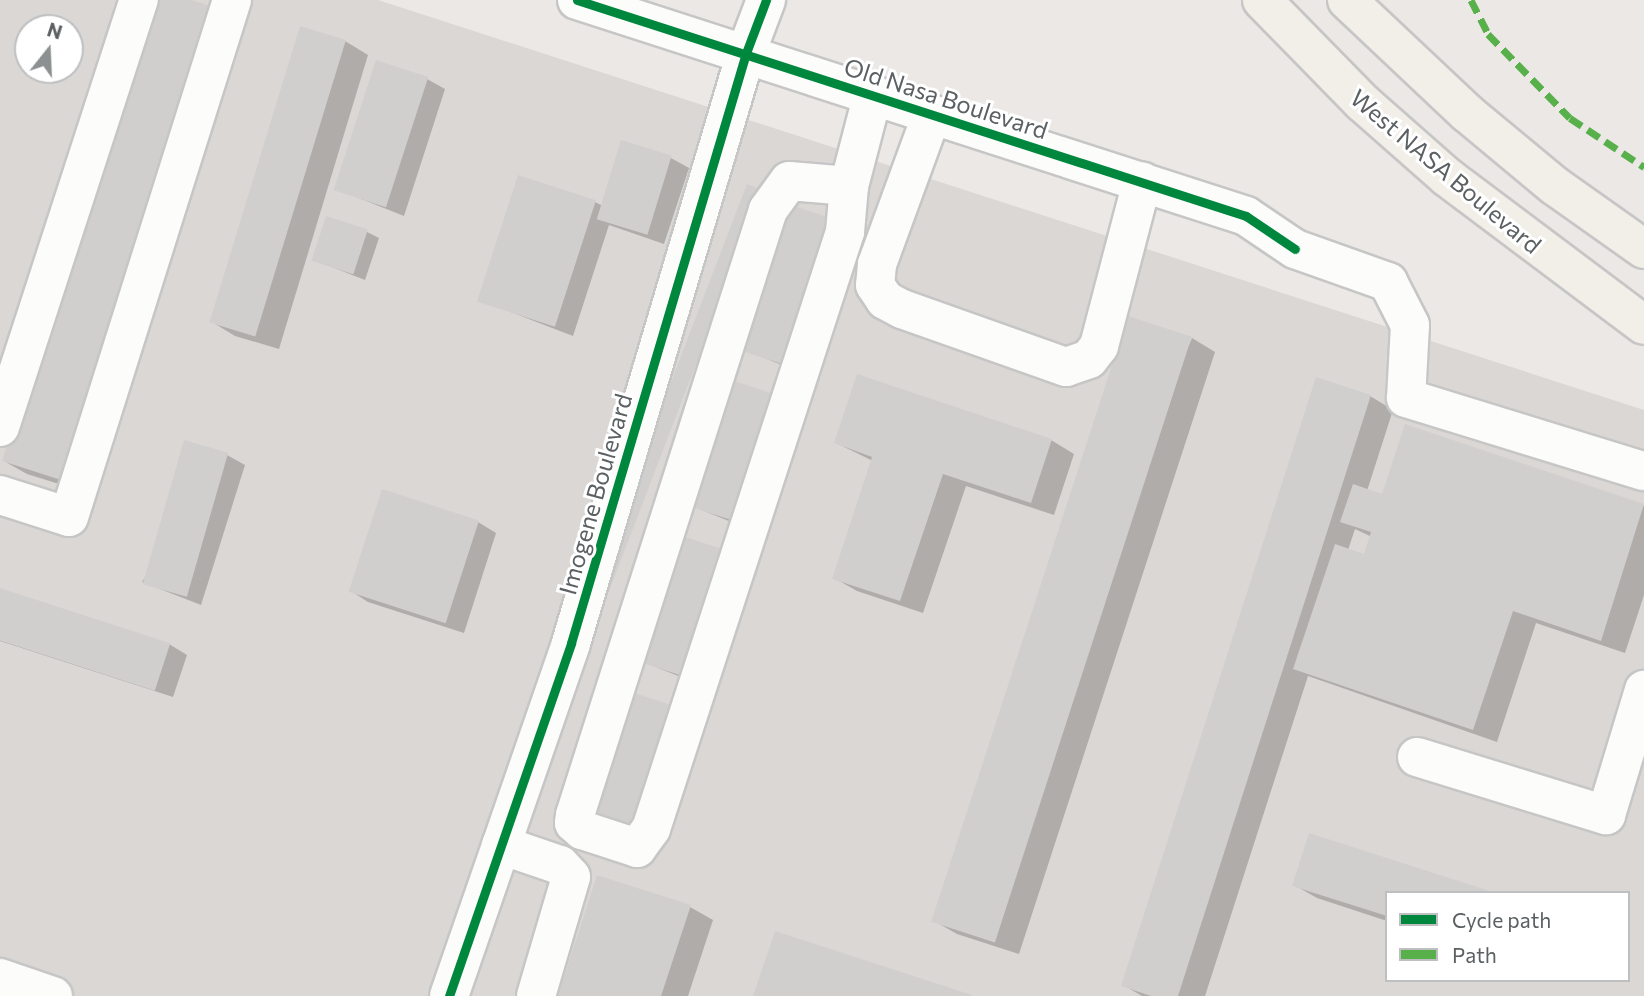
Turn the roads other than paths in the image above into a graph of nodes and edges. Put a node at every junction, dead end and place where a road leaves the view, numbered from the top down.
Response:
1 (139, 0) edge
2 (232, 0) edge
3 (577, 0) edge
4 (766, 0) edge
5 (1262, 0) edge
6 (1347, 0) edge
7 (746, 53) junction
8 (873, 94) junction
9 (932, 114) junction
10 (1142, 182) junction
11 (849, 186) junction
12 (1644, 249) edge
13 (1644, 326) edge
14 (0, 427) edge
15 (1644, 471) edge
16 (0, 495) edge
17 (1644, 690) edge
18 (1417, 757) dead end
19 (501, 845) junction
20 (0, 978) edge
21 (53, 996) edge
22 (449, 996) edge
23 (536, 996) edge

1 - 14 street
2 - 16 street
3 - 7 street, Old Nasa Boulevard
4 - 7 street, Imogene Boulevard
5 - 13 main road, West NASA Boulevard
6 - 12 main road
7 - 8 street, Old Nasa Boulevard
7 - 19 street, Imogene Boulevard
8 - 9 street, Old Nasa Boulevard
8 - 11 street
9 - 10 street, Old Nasa Boulevard
9 - 10 street
10 - 15 street, Old Nasa Boulevard
11 - 11 street
17 - 18 street
19 - 22 street, Imogene Boulevard
19 - 23 street
20 - 21 street

